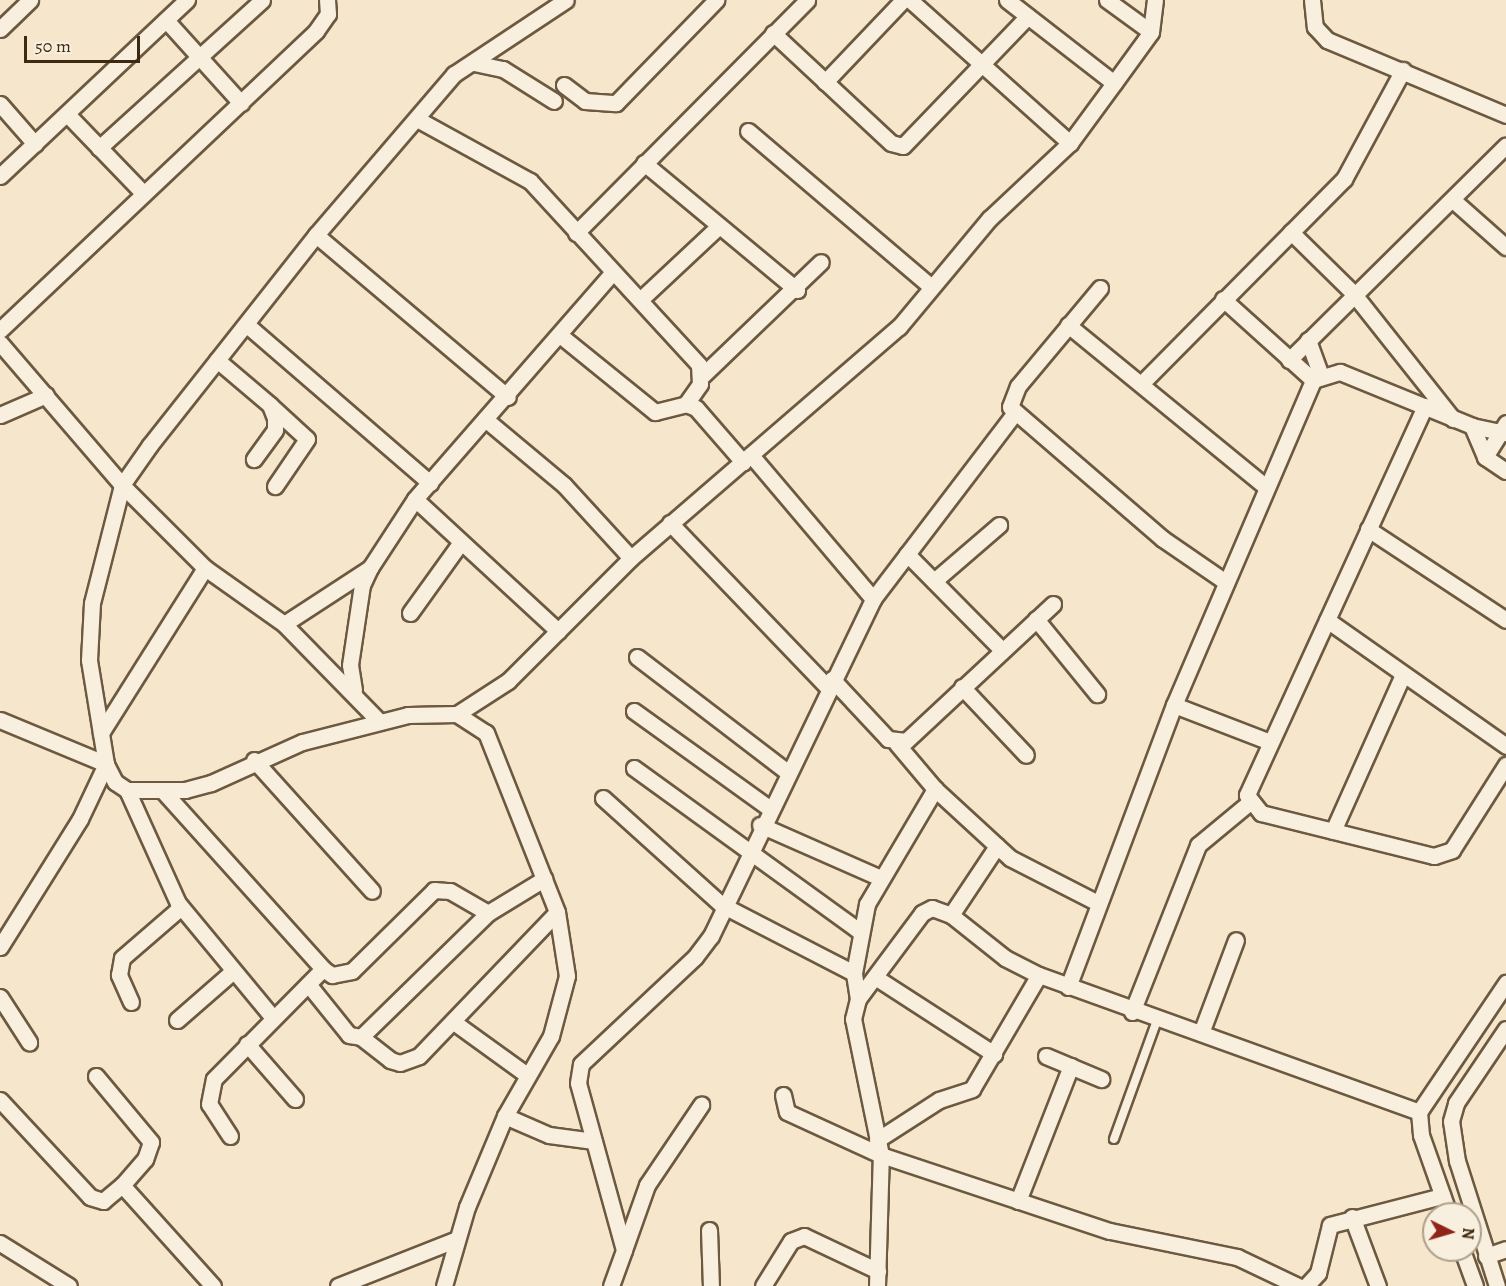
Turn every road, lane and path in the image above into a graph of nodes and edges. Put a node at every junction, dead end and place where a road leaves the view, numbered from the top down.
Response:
1 (187, 0) edge
2 (262, 0) edge
3 (327, 0) edge
4 (566, 0) edge
5 (716, 0) edge
6 (807, 0) edge
7 (903, 0) edge
8 (910, 0) edge
9 (1006, 0) edge
10 (1107, 0) edge
11 (1155, 0) edge
12 (1312, 0) edge
13 (28, 1) edge
14 (1028, 16) junction
15 (166, 20) junction
16 (0, 29) edge
17 (1151, 32) junction
18 (773, 33) junction
19 (201, 60) junction
20 (474, 63) junction
21 (981, 68) junction
22 (1403, 70) junction
23 (825, 82) junction
24 (1114, 83) junction
25 (564, 85) dead end
26 (554, 101) dead end
27 (241, 103) junction
28 (0, 104) edge
29 (67, 114) junction
30 (1506, 115) edge
31 (417, 119) junction
32 (748, 131) dead end
33 (1070, 143) junction
34 (35, 144) junction
35 (1506, 145) edge
36 (99, 148) junction
37 (644, 163) junction
38 (0, 176) edge
39 (142, 192) junction
40 (1453, 200) junction
41 (717, 228) junction
42 (1291, 232) junction
43 (576, 233) junction
44 (316, 235) junction
45 (1506, 246) edge
46 (821, 262) dead end
47 (612, 273) junction
48 (931, 287) junction
49 (1100, 288) dead end
50 (798, 290) junction
51 (1353, 293) junction
52 (641, 299) junction
53 (1222, 299) junction
54 (247, 325) junction
55 (1068, 325) junction
56 (0, 330) edge
57 (561, 336) junction
58 (1308, 340) junction
59 (0, 343) edge
60 (217, 360) junction
61 (1289, 360) junction
62 (703, 375) junction
63 (1317, 378) junction
64 (1143, 382) junction
65 (46, 395) junction
66 (508, 397) junction
67 (686, 404) junction
68 (270, 405) junction
69 (1425, 406) junction
70 (1014, 414) junction
71 (0, 415) edge
72 (485, 419) junction
73 (1453, 419) junction
74 (1473, 426) junction
75 (1504, 428) edge
76 (1485, 457) junction
77 (254, 459) dead end
78 (747, 459) junction
79 (1506, 471) edge
80 (430, 483) junction
81 (122, 484) junction
82 (275, 486) dead end
83 (1266, 487) junction
84 (415, 499) junction
85 (670, 523) junction
86 (999, 525) dead end
87 (1368, 529) junction
88 (461, 542) junction
89 (907, 554) junction
90 (631, 558) junction
91 (205, 568) junction
92 (370, 568) junction
93 (1224, 581) junction
94 (934, 582) junction
95 (873, 599) junction
96 (1053, 604) dead end
97 (410, 613) dead end
98 (1036, 620) junction
99 (1327, 620) junction
100 (1506, 620) edge
101 (284, 624) junction
102 (558, 631) junction
103 (1002, 650) junction
104 (638, 657) dead end
105 (1402, 677) junction
106 (830, 684) junction
107 (962, 687) junction
108 (354, 690) junction
109 (1097, 694) dead end
110 (1174, 705) junction
111 (634, 711) dead end
112 (457, 714) junction
113 (0, 720) edge
114 (379, 721) junction
115 (101, 733) junction
116 (1268, 741) junction
117 (897, 744) junction
118 (1506, 746) edge
119 (1026, 755) dead end
120 (254, 760) junction
121 (106, 764) junction
122 (1506, 765) edge
123 (634, 768) dead end
124 (786, 771) junction
125 (935, 789) junction
126 (127, 790) junction
127 (163, 791) junction
128 (603, 798) dead end
129 (1250, 802) junction
130 (769, 808) junction
131 (760, 825) junction
132 (1333, 831) junction
133 (997, 846) junction
134 (746, 853) junction
135 (881, 878) junction
136 (544, 879) junction
137 (372, 891) dead end
138 (1098, 903) junction
139 (722, 904) junction
140 (181, 906) junction
141 (557, 912) junction
142 (488, 913) junction
143 (951, 915) junction
144 (858, 930) junction
145 (1236, 939) dead end
146 (0, 947) edge
147 (323, 969) junction
148 (232, 972) junction
149 (854, 973) junction
150 (1039, 975) junction
151 (875, 977) junction
152 (1506, 983) edge
153 (308, 984) junction
154 (1068, 987) junction
155 (0, 997) edge
156 (858, 999) junction
157 (131, 1002) dead end
158 (1132, 1012) junction
159 (273, 1018) junction
160 (177, 1020) dead end
161 (1157, 1020) junction
162 (455, 1023) junction
163 (1506, 1029) edge
164 (1201, 1033) junction
165 (361, 1037) junction
166 (29, 1042) dead end
167 (247, 1044) junction
168 (1467, 1044) junction
169 (994, 1054) junction
170 (1046, 1056) dead end
171 (1071, 1066) junction
172 (1479, 1069) junction
173 (527, 1075) junction
174 (96, 1076) dead end
175 (1101, 1079) dead end
176 (783, 1095) dead end
177 (296, 1099) dead end
178 (0, 1100) edge
179 (701, 1105) dead end
180 (1419, 1112) junction
181 (505, 1116) junction
182 (230, 1136) dead end
183 (1114, 1139) dead end
184 (594, 1142) junction
185 (879, 1147) junction
186 (122, 1185) junction
187 (1442, 1196) junction
188 (1018, 1201) junction
189 (1444, 1202) edge
190 (1352, 1217) junction
191 (709, 1230) dead end
192 (455, 1240) junction
193 (0, 1243) edge
194 (1506, 1249) edge
195 (624, 1250) junction
196 (1486, 1256) junction
197 (1466, 1262) edge
198 (877, 1279) edge
199 (210, 1285) edge
200 (69, 1286) edge
201 (338, 1286) edge
202 (444, 1286) edge
203 (611, 1286) edge
204 (711, 1286) edge
205 (763, 1286) edge
206 (1298, 1286) edge
207 (1306, 1286) edge
208 (1378, 1286) edge
209 (1475, 1286) edge
210 (1497, 1286) edge

1 - 15 street
2 - 19 street
3 - 27 street
4 - 20 street
5 - 25 street
6 - 18 street
7 - 23 street
8 - 21 street
9 - 14 street
10 - 17 street
11 - 17 street
12 - 22 street
13 - 16 street
14 - 21 street
14 - 24 street
15 - 19 street
15 - 29 street
17 - 24 street
18 - 23 street
18 - 37 street
19 - 27 street
19 - 36 street
20 - 26 street
20 - 31 street
21 - 23 street
21 - 33 street
22 - 30 street
22 - 42 street
24 - 33 street
27 - 39 street
28 - 34 street
29 - 34 street
29 - 36 street
31 - 43 street
31 - 44 street
32 - 48 street
33 - 48 street
34 - 38 street
35 - 40 street
36 - 39 street
37 - 41 street
37 - 43 street
39 - 56 street
40 - 45 street
40 - 51 street
41 - 50 street
41 - 52 street
42 - 51 street
42 - 53 street
43 - 47 street
44 - 54 street
44 - 66 street
46 - 50 street
47 - 52 street
47 - 57 street
48 - 78 street
49 - 55 street
50 - 62 street
51 - 58 street
51 - 73 street
52 - 62 street
53 - 61 street
53 - 64 street
54 - 60 street
54 - 80 street
55 - 64 street
55 - 70 street
57 - 66 street
57 - 67 street
58 - 61 street
58 - 63 street
59 - 65 street
60 - 68 street
60 - 81 street
61 - 63 street
62 - 67 street
63 - 69 street
63 - 83 street
64 - 83 street
65 - 71 street
65 - 81 street
66 - 72 street
67 - 78 street
68 - 77 street
68 - 82 street
69 - 73 street
69 - 87 street
70 - 89 street
70 - 93 street
72 - 80 street
72 - 90 street
73 - 74 street
74 - 75 street
74 - 76 street
75 - 76 street
76 - 79 street
78 - 85 street
78 - 95 street
80 - 84 street
81 - 91 street
81 - 115 street
83 - 93 street
84 - 88 street
84 - 92 street
85 - 90 street
85 - 106 street
86 - 94 street
87 - 99 street
87 - 100 street
88 - 97 street
88 - 102 street
89 - 94 street
89 - 95 street
90 - 102 street
91 - 101 street
91 - 115 street
92 - 101 street
92 - 108 street
93 - 110 street
94 - 103 street
95 - 106 street
96 - 98 street
98 - 103 street
98 - 109 street
99 - 105 street
99 - 116 street
101 - 108 street
102 - 112 street
103 - 107 street
104 - 124 street
105 - 118 street
105 - 132 street
106 - 117 street
106 - 124 street
107 - 117 street
107 - 119 street
108 - 114 street
110 - 116 street
110 - 138 street
111 - 130 street
112 - 114 street
112 - 136 street
113 - 121 street
114 - 120 street
115 - 121 street
116 - 129 street
117 - 125 street
120 - 127 street
120 - 137 street
121 - 126 street
121 - 146 street
122 - 132 street
123 - 134 street
124 - 130 street
125 - 133 street
125 - 135 street
126 - 127 street
126 - 140 street
127 - 147 street
128 - 139 street
129 - 132 street
129 - 158 street
130 - 131 street
131 - 134 street
131 - 135 street
133 - 138 street
133 - 143 street
134 - 139 street
134 - 144 street
135 - 144 street
136 - 141 street
136 - 142 street
138 - 154 street
139 - 149 street
139 - 184 street
140 - 148 street
140 - 157 street
141 - 162 street
141 - 173 street
142 - 147 street
142 - 165 street
143 - 150 street
143 - 151 street
144 - 149 street
145 - 164 street
147 - 153 street
148 - 159 street
148 - 160 street
149 - 156 street
150 - 154 street
150 - 169 street
151 - 156 street
151 - 169 street
152 - 168 street
153 - 159 street
153 - 165 street
154 - 158 street
155 - 166 street
156 - 185 street
158 - 161 street
159 - 167 street
161 - 164 street
161 - 183 lane
162 - 165 street
162 - 173 street
163 - 172 street
164 - 180 street
167 - 177 street
167 - 182 street
168 - 172 street
168 - 180 street
169 - 185 street
170 - 171 street
171 - 175 street
171 - 188 street
172 - 196 street
173 - 181 street
174 - 186 street
176 - 185 street
178 - 186 street
179 - 195 street
180 - 187 street
181 - 184 street
181 - 192 street
184 - 195 street
185 - 188 street
185 - 198 street
186 - 199 street
187 - 189 street
187 - 190 street
188 - 206 street
190 - 207 street
190 - 208 street
191 - 204 street
192 - 201 street
192 - 202 street
193 - 200 street
194 - 196 street
195 - 203 street
196 - 210 street
197 - 209 street
198 - 205 street

